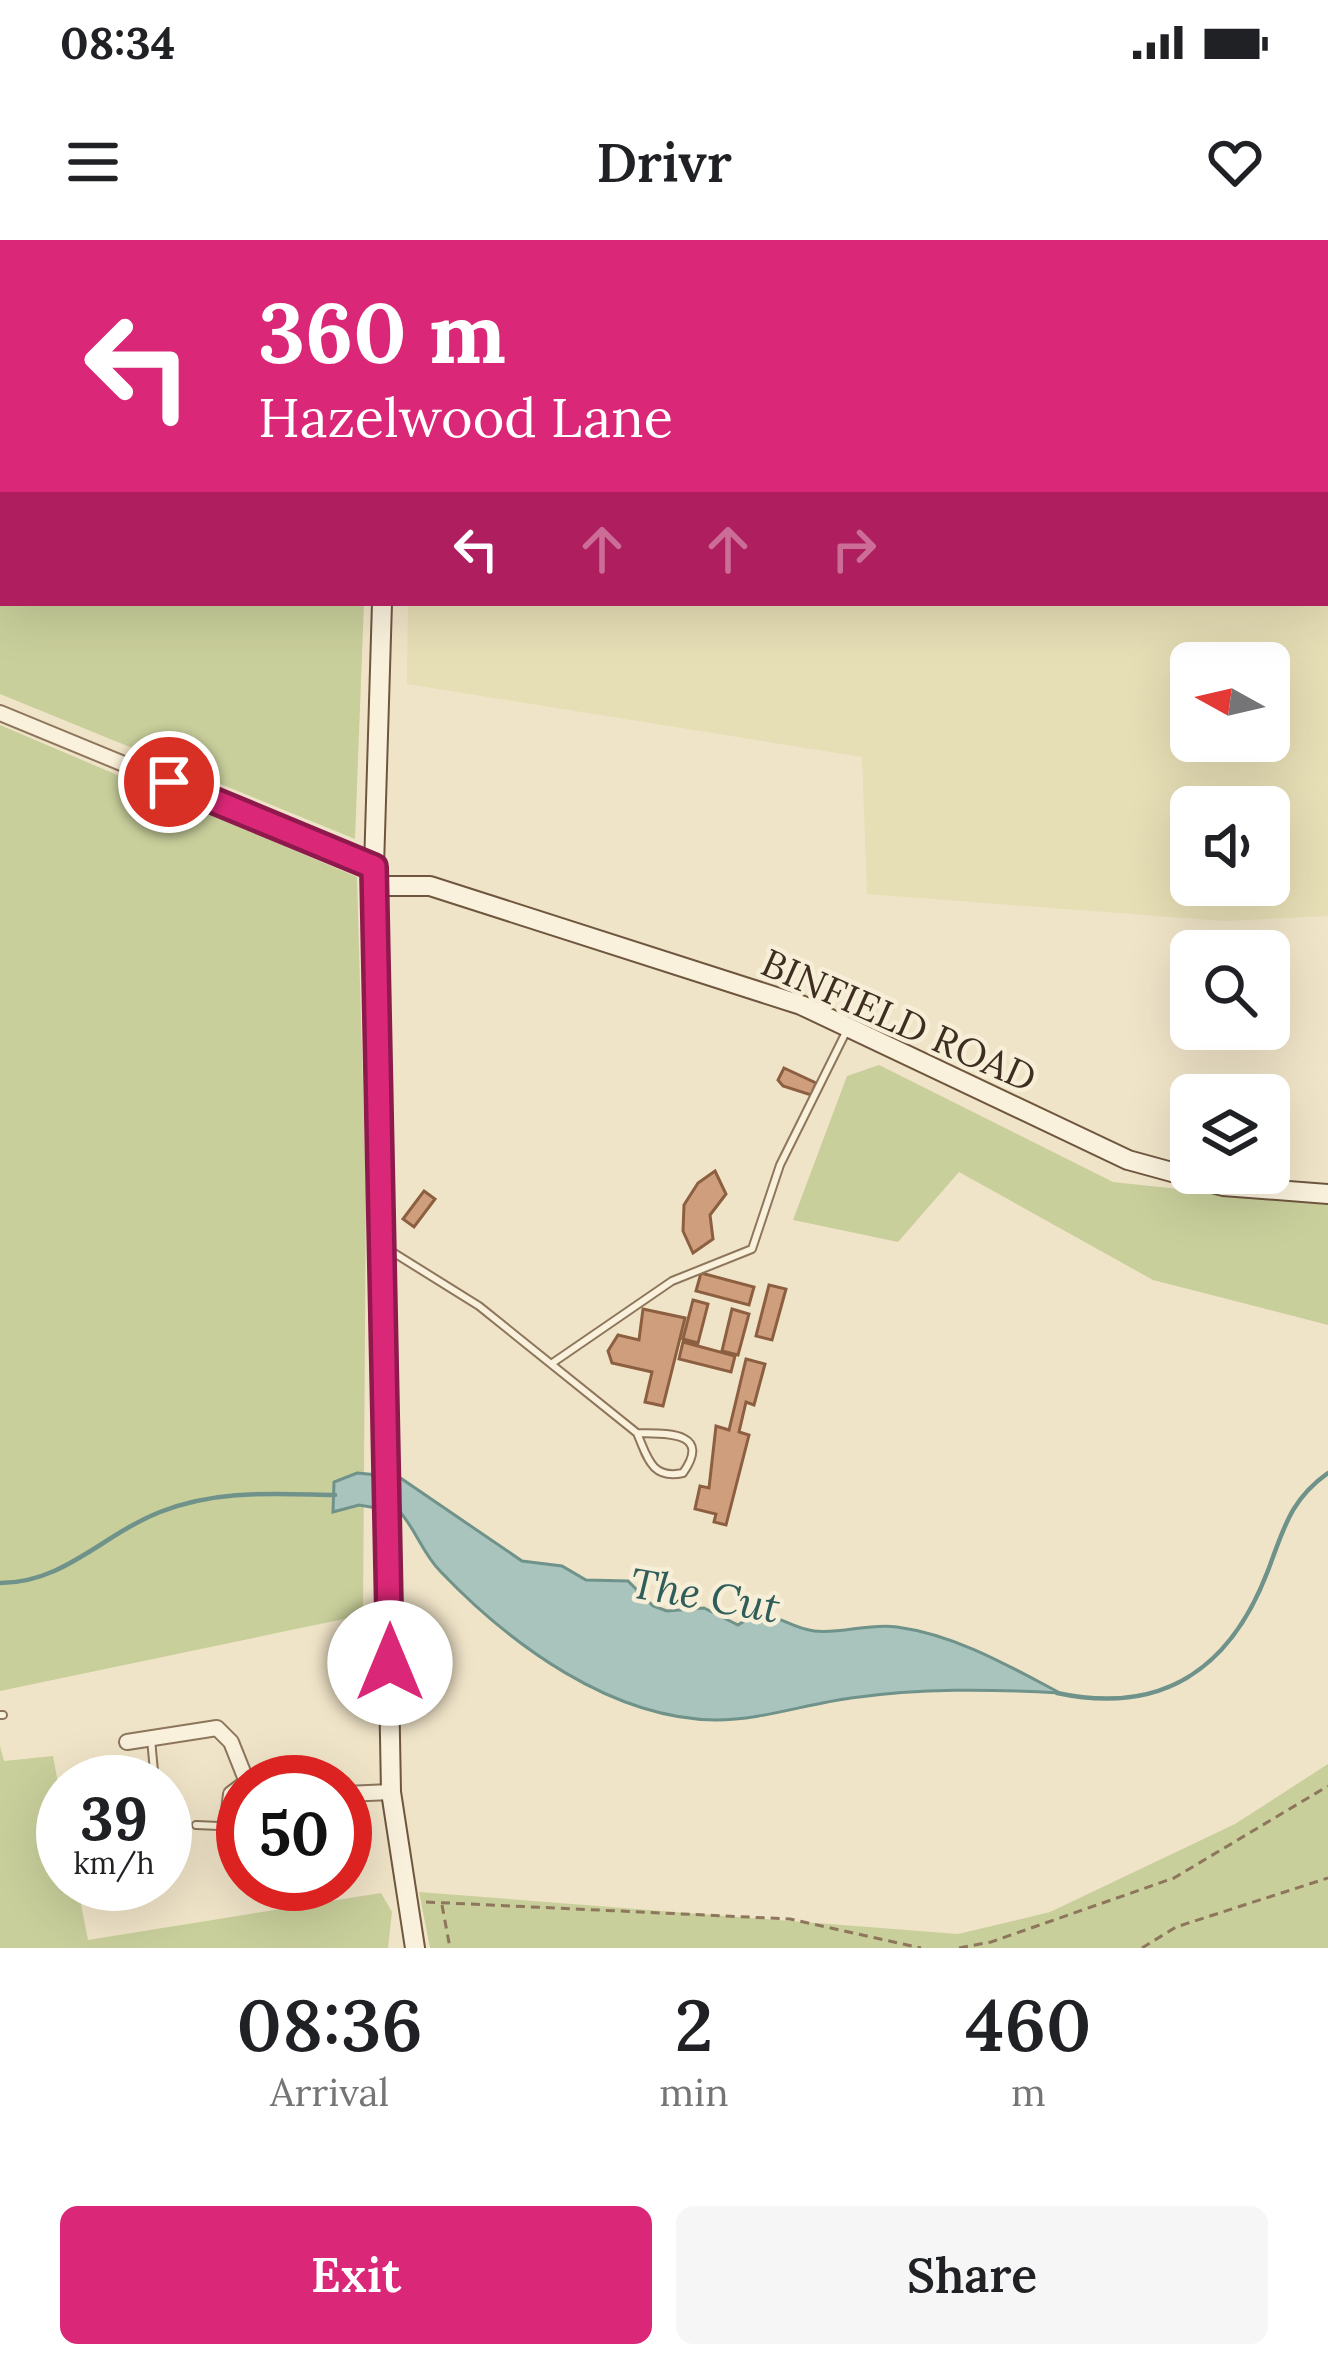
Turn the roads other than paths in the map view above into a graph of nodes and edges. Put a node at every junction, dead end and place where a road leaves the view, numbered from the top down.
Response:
1 (382, 606) edge
2 (0, 713) edge
3 (374, 877) junction
4 (848, 1026) junction
5 (1328, 1194) edge
6 (382, 1246) junction
7 (551, 1364) junction
8 (637, 1433) junction
9 (152, 1739) junction
10 (127, 1742) dead end
11 (153, 1755) edge
12 (236, 1755) edge
13 (391, 1792) junction
14 (372, 1793) edge
15 (196, 1825) dead end
16 (216, 1826) edge
17 (415, 1948) edge

1 - 3 main road
2 - 3 street
3 - 4 main road, BINFIELD ROAD
3 - 6 main road
4 - 5 main road, BINFIELD ROAD
4 - 7 lane
6 - 7 lane
6 - 13 main road
7 - 8 lane
8 - 8 lane
9 - 10 street
9 - 11 lane
9 - 12 street
13 - 14 street
13 - 17 main road
15 - 16 lane

